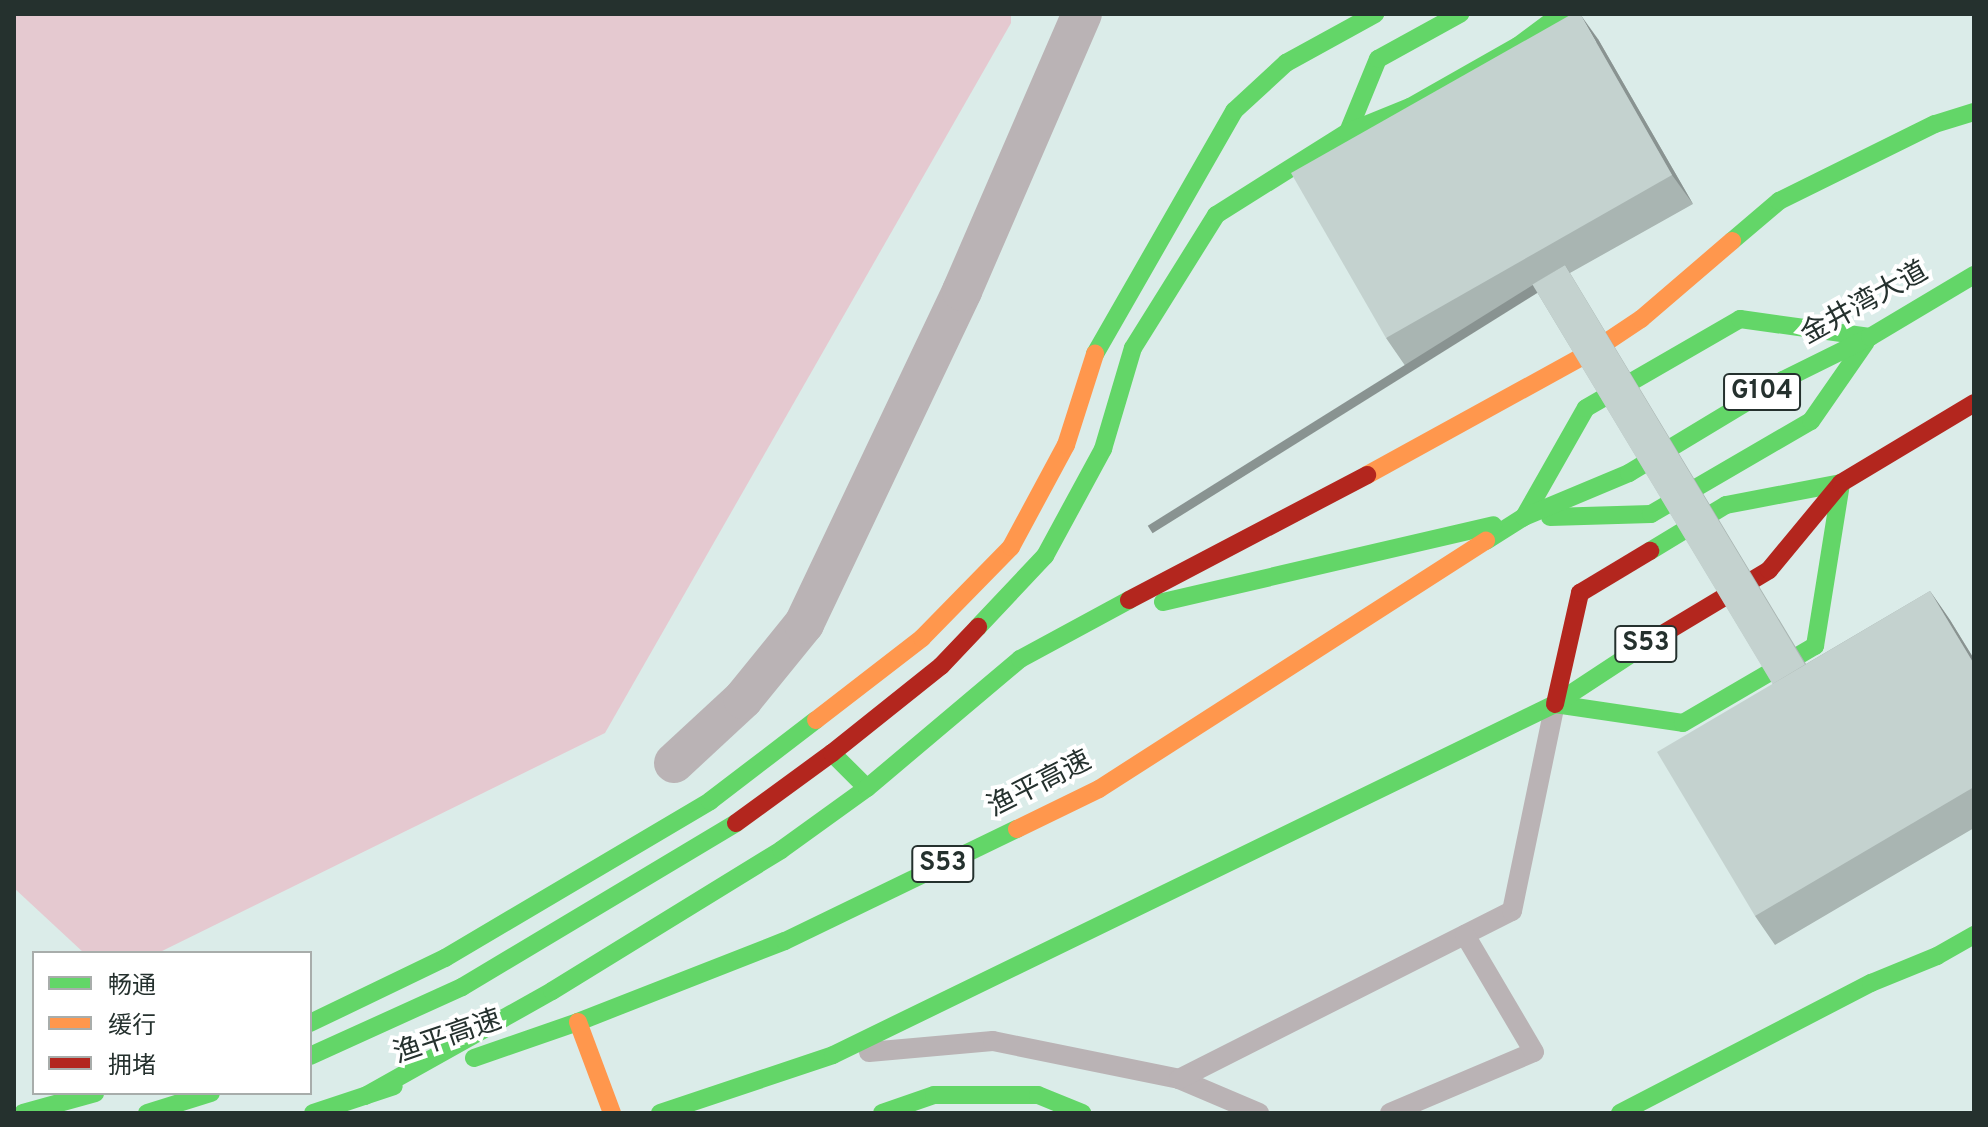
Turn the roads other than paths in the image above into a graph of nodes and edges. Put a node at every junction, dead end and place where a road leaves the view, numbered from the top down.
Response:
1 (1082, 14) edge
2 (1375, 14) edge
3 (1460, 14) edge
4 (1561, 14) edge
5 (1573, 14) edge
6 (1540, 55) edge
7 (1384, 94) dead end
8 (1974, 112) edge
9 (1409, 127) edge
10 (1348, 132) junction
11 (1974, 275) edge
12 (1758, 337) dead end
13 (1870, 337) junction
14 (1800, 350) dead end
15 (1800, 402) dead end
16 (1974, 403) edge
17 (1590, 440) dead end
18 (1658, 455) joint
19 (1586, 470) dead end
20 (1841, 483) junction
21 (1638, 494) dead end
22 (1524, 517) junction
23 (1756, 520) dead end
24 (1767, 540) dead end
25 (1799, 567) dead end
26 (1803, 605) dead end
27 (1596, 614) dead end
28 (1093, 618) junction
29 (1594, 658) dead end
30 (1613, 687) dead end
31 (1649, 700) dead end
32 (1555, 704) junction
33 (832, 753) junction
34 (674, 763) dead end
35 (867, 788) junction
36 (1465, 935) junction
37 (1974, 935) edge
38 (1915, 942) dead end
39 (445, 958) junction
40 (1871, 983) junction
41 (462, 987) junction
42 (312, 1022) edge
43 (578, 1022) junction
44 (312, 1055) edge
45 (833, 1055) junction
46 (1179, 1079) junction
47 (88, 1095) edge
48 (205, 1095) edge
49 (365, 1096) junction
50 (23, 1113) edge
51 (147, 1113) edge
52 (313, 1113) edge
53 (612, 1113) edge
54 (660, 1113) edge
55 (882, 1113) edge
56 (1082, 1113) edge
57 (1259, 1113) edge
58 (1390, 1113) edge
59 (1620, 1113) edge

1 - 34 street
2 - 39 main road
3 - 10 main road
4 - 10 main road
5 - 6 main road
7 - 10 main road
8 - 28 main road
9 - 10 main road
10 - 33 main road
11 - 13 main road, 金井湾大道 / G104
12 - 13 main road
13 - 14 main road
13 - 15 main road
13 - 18 main road, 金井湾大道 / G104
13 - 22 main road
13 - 22 main road
16 - 20 main road
17 - 22 main road
18 - 22 main road, 渔平高速 / S53
19 - 22 main road
20 - 23 main road
20 - 24 main road
20 - 25 main road
20 - 26 main road
20 - 32 main road, S53
20 - 32 main road
20 - 32 main road
21 - 22 main road
22 - 28 main road
22 - 43 main road, 渔平高速 / S53
27 - 32 main road
28 - 35 main road
29 - 32 main road
30 - 32 main road
31 - 32 main road
32 - 36 lane
32 - 45 main road, S53
33 - 35 main road
33 - 41 main road
35 - 49 main road
36 - 46 lane
36 - 58 lane
37 - 40 main road
38 - 40 main road
39 - 41 main road
39 - 42 main road
40 - 59 main road
41 - 44 main road
43 - 49 main road, 渔平高速 / S53
43 - 53 main road
45 - 46 lane
45 - 54 main road, S53
46 - 57 lane
47 - 50 main road
48 - 51 main road
49 - 52 main road, 渔平高速 / S53
55 - 56 main road

